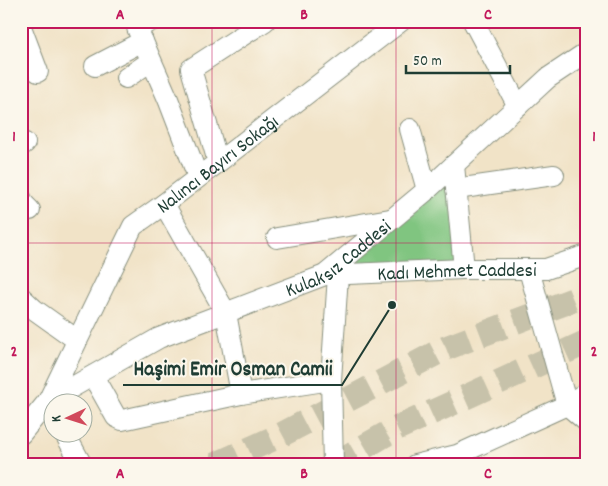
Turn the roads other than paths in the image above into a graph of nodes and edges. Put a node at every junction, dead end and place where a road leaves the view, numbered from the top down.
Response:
1 (151, 21) edge
2 (265, 21) edge
3 (401, 21) edge
4 (473, 21) edge
5 (21, 27) edge
6 (142, 41) junction
7 (586, 57) edge
8 (151, 61) junction
9 (95, 66) dead end
10 (38, 72) dead end
11 (126, 78) dead end
12 (518, 106) junction
13 (410, 129) dead end
14 (218, 162) junction
15 (454, 165) junction
16 (554, 175) dead end
17 (198, 177) junction
18 (456, 189) junction
19 (427, 190) junction
20 (164, 204) junction
21 (392, 219) junction
22 (277, 238) dead end
23 (587, 255) edge
24 (464, 269) junction
25 (530, 270) junction
26 (332, 275) junction
27 (21, 298) edge
28 (226, 313) junction
29 (77, 340) junction
30 (64, 367) junction
31 (88, 378) junction
32 (331, 380) junction
33 (587, 392) edge
34 (54, 394) edge
35 (65, 394) edge
36 (241, 394) junction
37 (567, 405) junction
38 (42, 412) edge
39 (587, 422) edge
40 (23, 428) edge
41 (71, 444) edge
42 (82, 465) edge
43 (333, 465) edge
44 (415, 465) edge

1 - 6 street
2 - 14 street
3 - 14 street, Nalıncı Bayırı Sokağı
4 - 12 street
5 - 10 street
6 - 8 street
6 - 9 street
7 - 12 street, Kulaksız Caddesi
8 - 11 street
8 - 17 street
12 - 15 street, Kulaksız Caddesi
13 - 19 street
14 - 17 street, Nalıncı Bayırı Sokağı
15 - 18 street
15 - 19 street, Kulaksız Caddesi
16 - 18 street
17 - 20 street, Nalıncı Bayırı Sokağı
18 - 24 street
19 - 21 street, Kulaksız Caddesi
20 - 28 street
20 - 29 street, Nalıncı Bayırı Sokağı
21 - 22 street
21 - 26 street, Kulaksız Caddesi
23 - 25 street, Kadı Mehmet Caddesi
24 - 25 street, Kadı Mehmet Caddesi
24 - 26 street, Kadı Mehmet Caddesi
25 - 37 street
26 - 28 street, Kulaksız Caddesi
26 - 32 street
27 - 29 street
28 - 31 street, Kulaksız Caddesi
28 - 36 street
29 - 30 street, Nalıncı Bayırı Sokağı
30 - 31 street
30 - 34 street, Nalıncı Bayırı Sokağı
31 - 35 street, Kulaksız Caddesi
31 - 36 street
32 - 36 street
32 - 43 street
33 - 37 street
37 - 39 street
37 - 44 street
38 - 40 street
41 - 42 street

